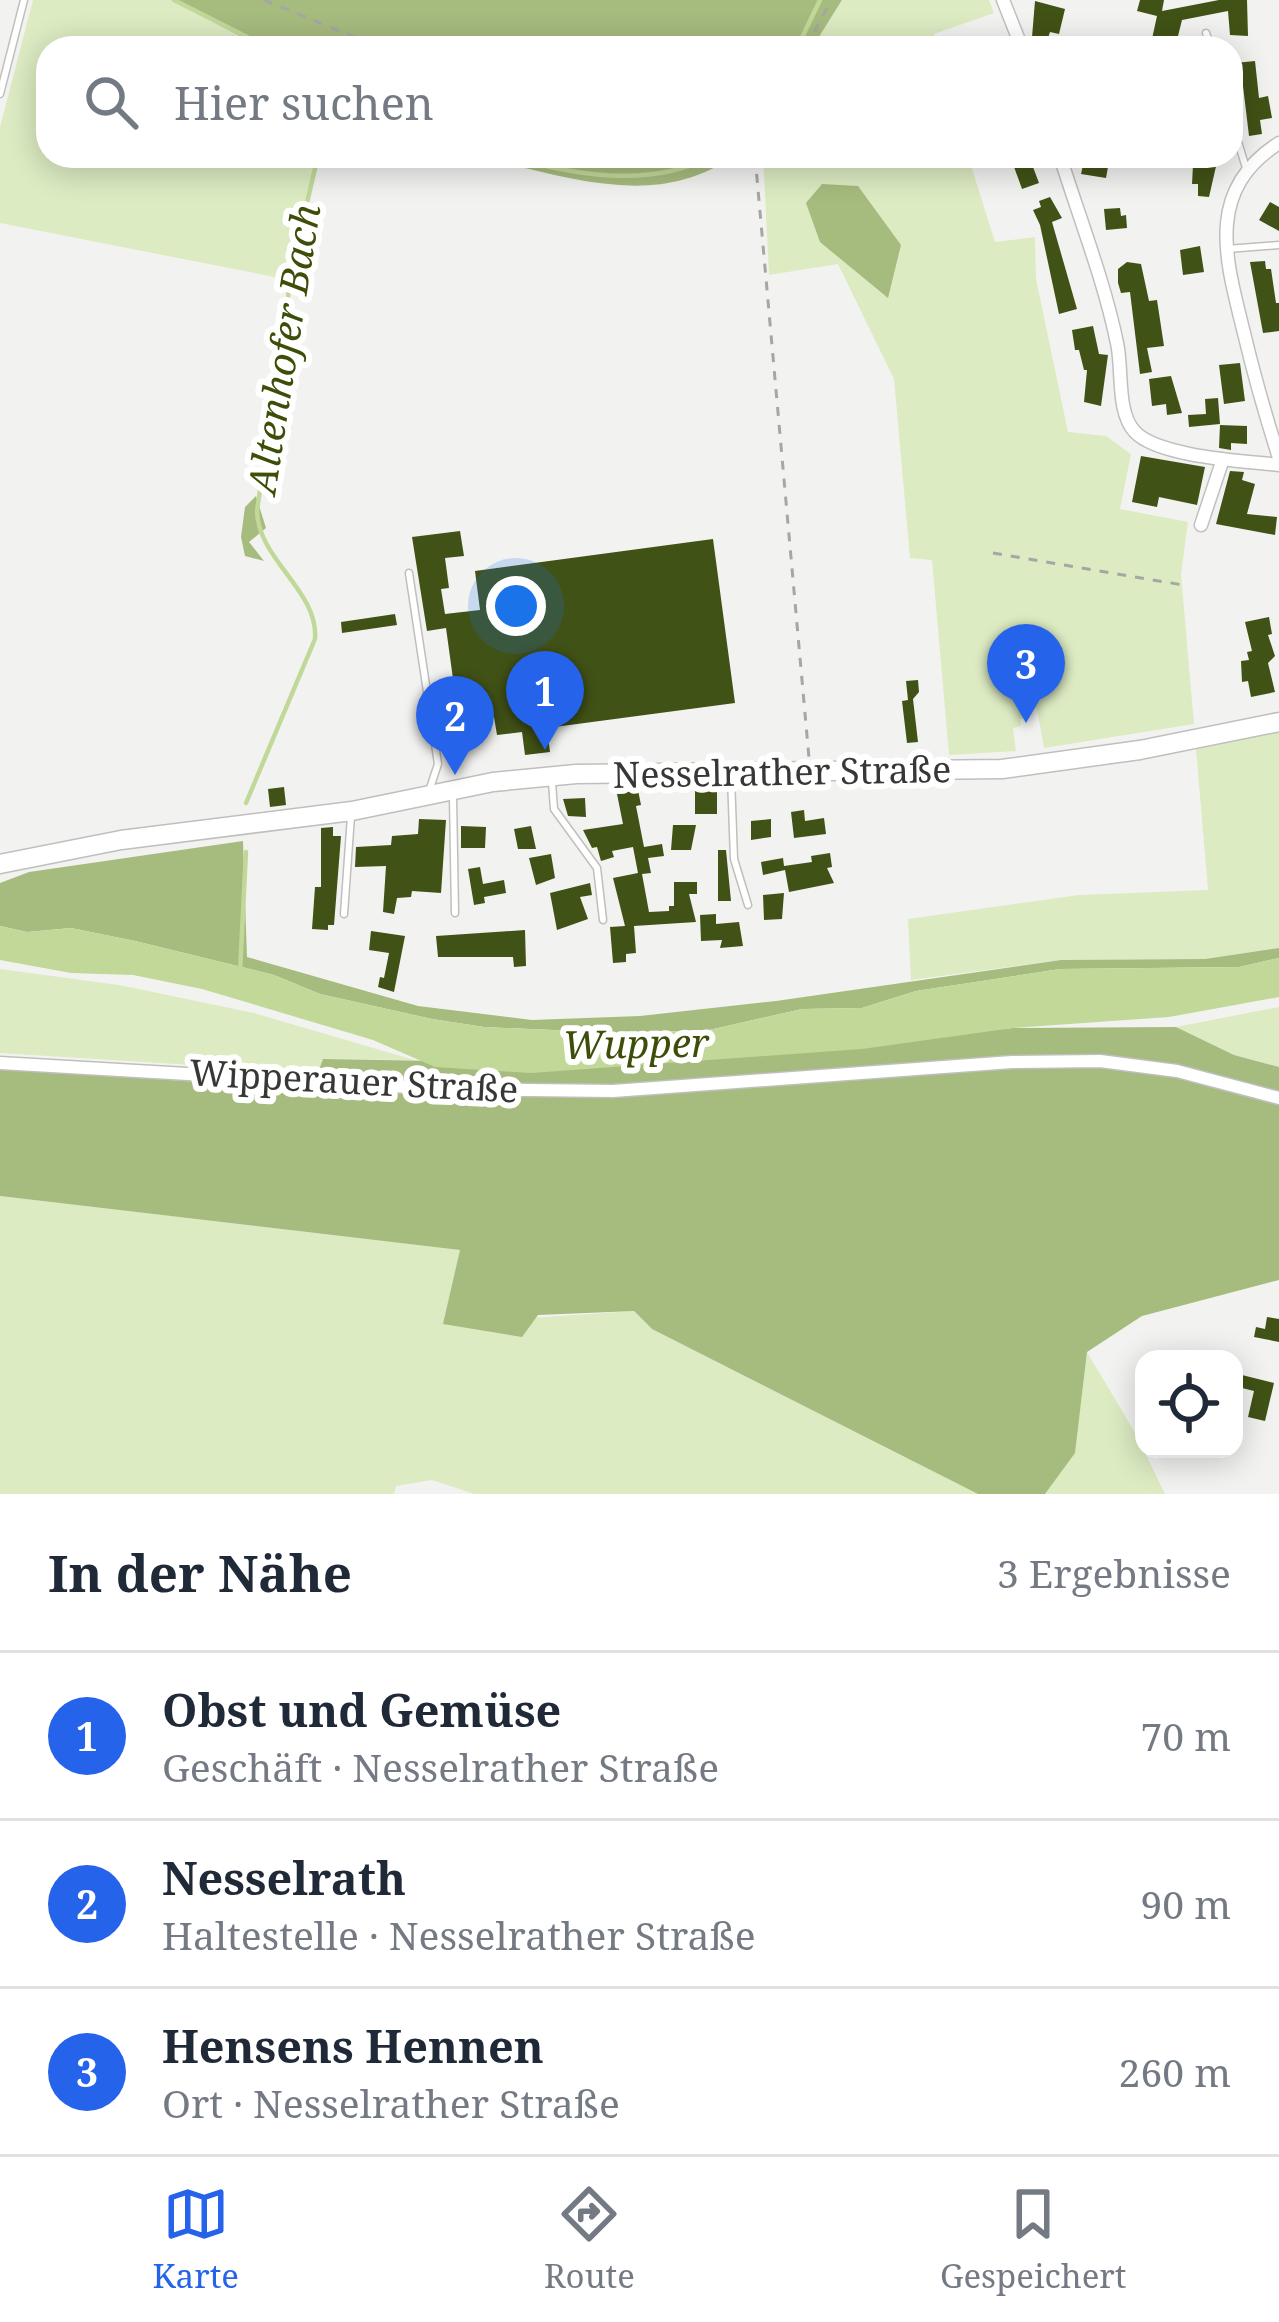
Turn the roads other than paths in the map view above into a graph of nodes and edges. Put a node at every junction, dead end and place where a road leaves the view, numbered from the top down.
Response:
1 (23, 0) edge
2 (1003, 0) edge
3 (1207, 33) dead end
4 (1017, 36) edge
5 (1208, 36) edge
6 (0, 94) edge
7 (1279, 142) edge
8 (1243, 158) edge
9 (1064, 168) edge
10 (1246, 168) junction
11 (1279, 245) edge
12 (1223, 249) junction
13 (1223, 459) junction
14 (1279, 461) edge
15 (1201, 525) dead end
16 (409, 573) dead end
17 (1279, 722) edge
18 (731, 773) junction
19 (552, 777) junction
20 (453, 789) junction
21 (428, 795) junction
22 (352, 811) junction
23 (0, 864) edge
24 (748, 905) dead end
25 (455, 913) dead end
26 (344, 914) dead end
27 (603, 920) dead end
28 (0, 1063) edge
29 (1279, 1097) edge

1 - 6 lane
2 - 4 street
3 - 5 lane
7 - 10 street
8 - 10 lane
9 - 13 street
10 - 12 street
11 - 12 lane
12 - 14 street
13 - 14 street
13 - 15 street
16 - 21 lane
17 - 18 main road, Nesselrather Straße
18 - 19 main road, Nesselrather Straße
18 - 24 lane
19 - 20 main road, Nesselrather Straße
19 - 27 lane
20 - 21 main road, Nesselrather Straße
20 - 25 lane
21 - 22 main road, Nesselrather Straße
22 - 23 main road, Nesselrather Straße
22 - 26 lane
28 - 29 street, Wipperauer Straße

